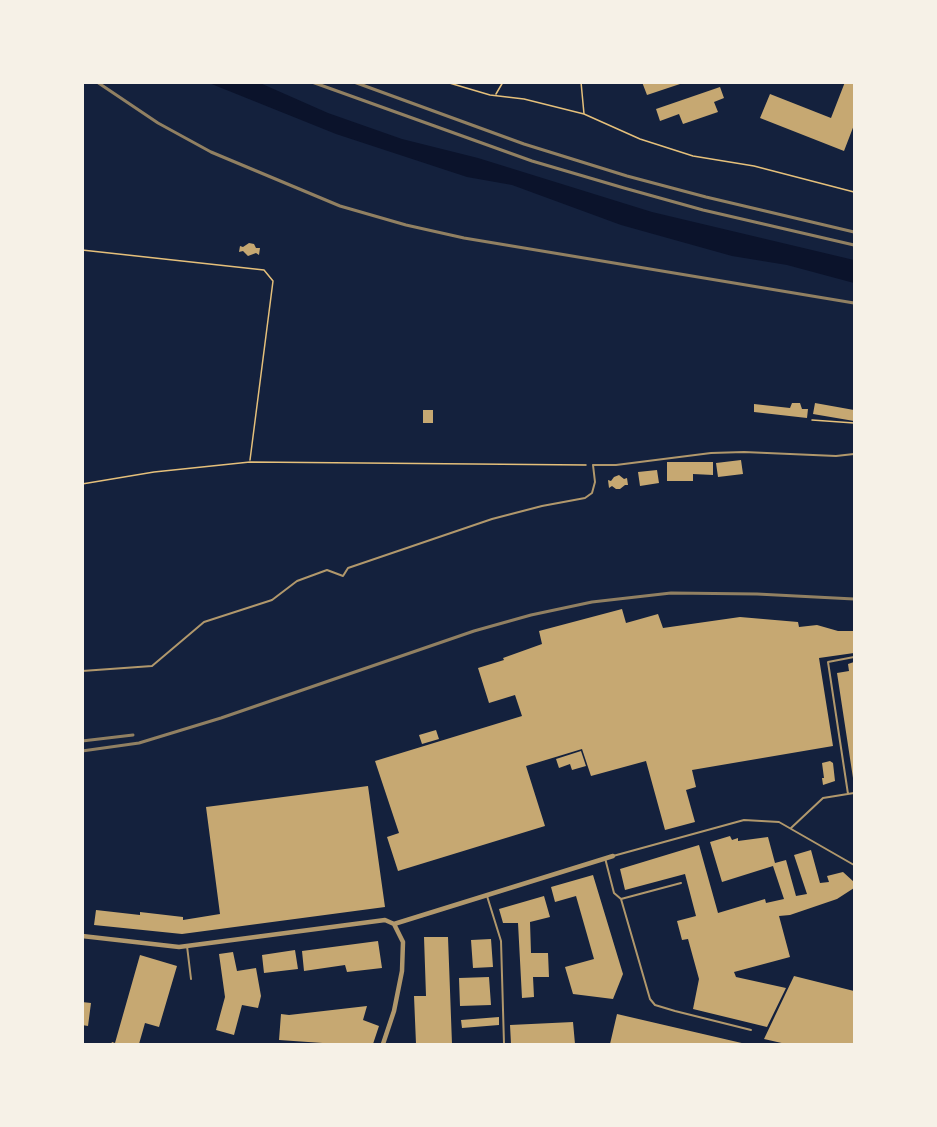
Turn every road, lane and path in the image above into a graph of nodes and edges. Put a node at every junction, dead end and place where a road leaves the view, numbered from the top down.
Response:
1 (446, 82) edge
2 (503, 82) edge
3 (581, 82) edge
4 (495, 96) junction
5 (584, 114) junction
6 (855, 192) edge
7 (82, 250) edge
8 (812, 420) dead end
9 (855, 423) edge
10 (855, 454) edge
11 (250, 462) junction
12 (592, 465) junction
13 (82, 484) edge
14 (855, 657) edge
15 (82, 671) edge
16 (855, 793) edge
17 (848, 794) junction
18 (791, 828) junction
19 (613, 855) joint
20 (605, 858) junction
21 (855, 865) edge
22 (681, 883) dead end
23 (487, 895) junction
24 (621, 899) junction
25 (394, 924) junction
26 (82, 936) edge
27 (187, 946) junction
28 (191, 979) dead end
29 (751, 1030) dead end
30 (383, 1044) edge
31 (504, 1044) edge

1 - 4 path
2 - 4 path
3 - 5 path
4 - 5 path
5 - 6 path
7 - 11 path
8 - 9 path
10 - 12 lane
11 - 12 path
11 - 13 path
12 - 15 lane
14 - 17 lane
16 - 17 lane
17 - 18 lane
18 - 19 lane
18 - 21 lane
19 - 20 street
20 - 23 street
20 - 24 lane
22 - 24 lane
23 - 25 street
23 - 31 lane
24 - 29 lane
25 - 27 street
25 - 30 street
26 - 27 street
27 - 28 lane

